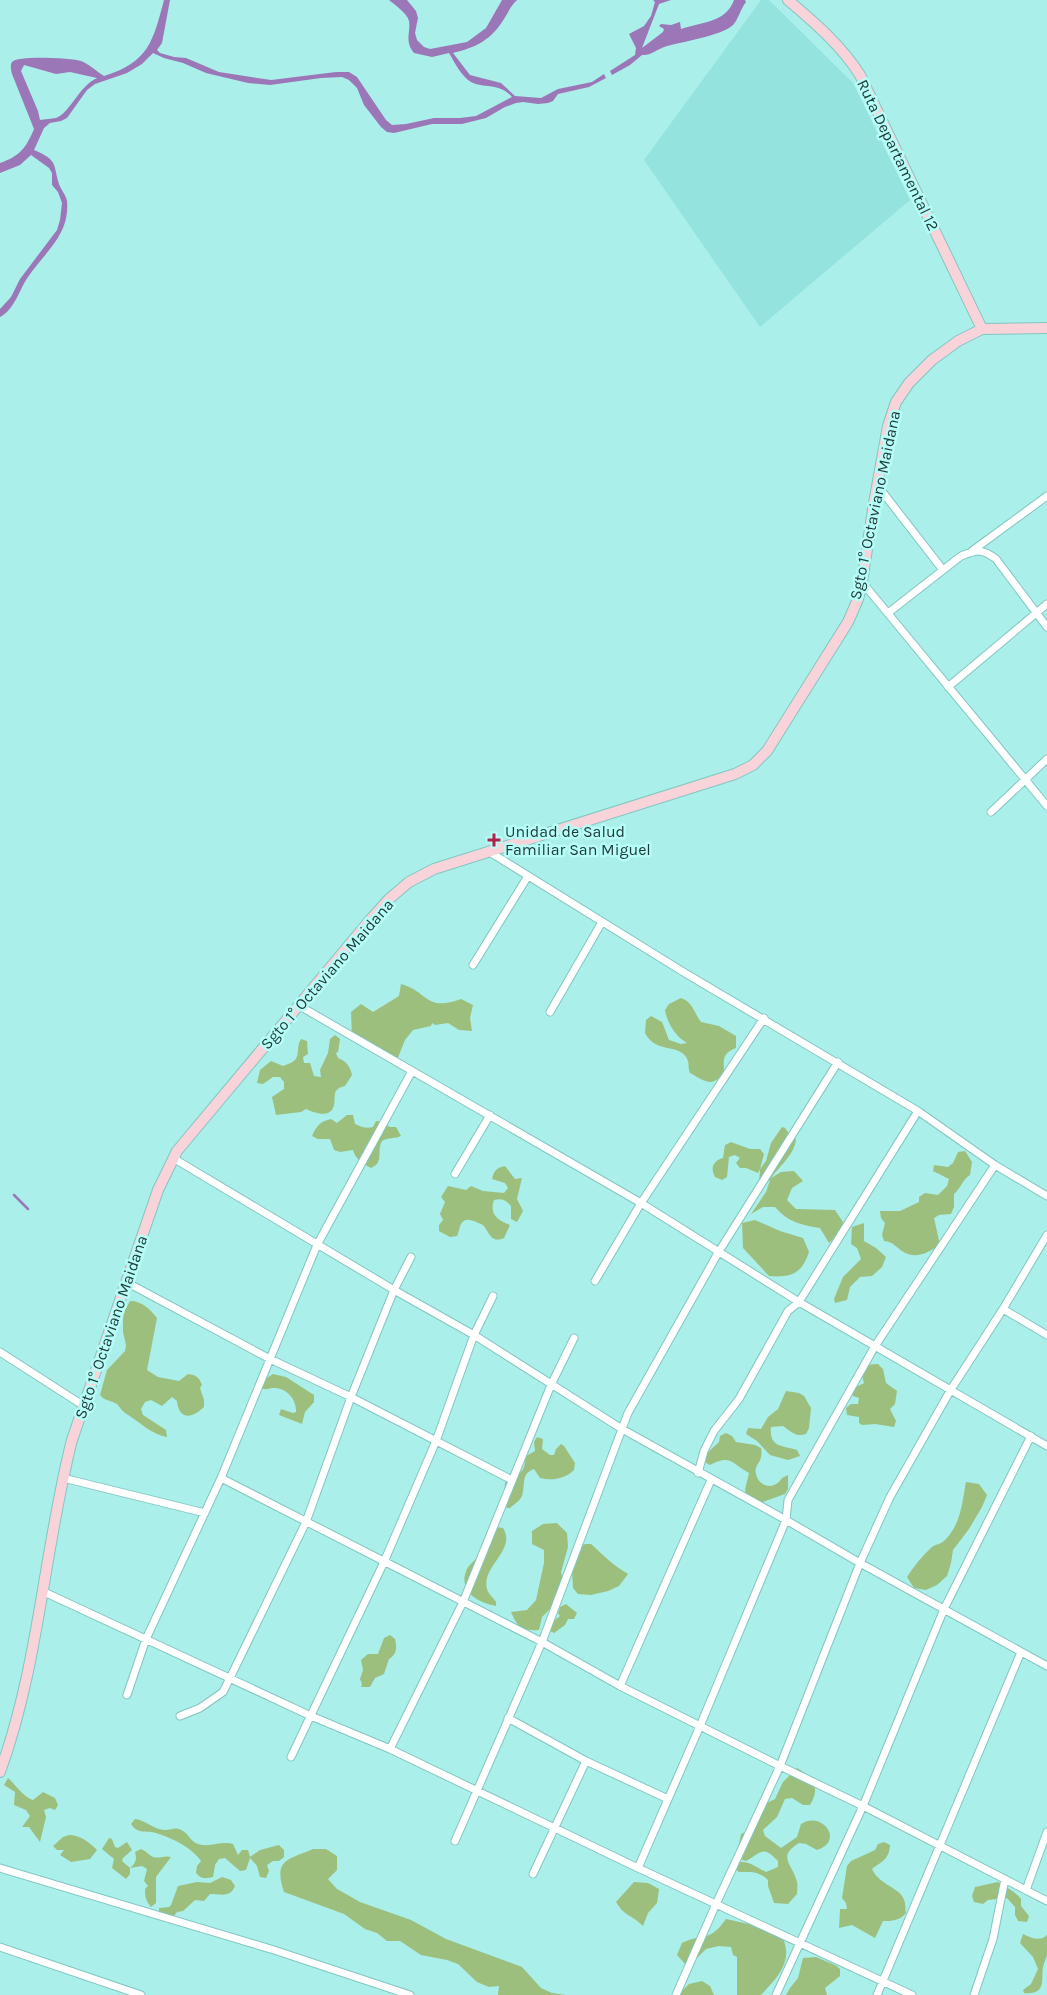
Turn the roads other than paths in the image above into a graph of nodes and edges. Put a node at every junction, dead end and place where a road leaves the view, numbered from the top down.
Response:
1 (788, 0) edge
2 (1047, 328) edge
3 (982, 329) junction
4 (877, 485) junction
5 (1047, 496) edge
6 (967, 554) junction
7 (943, 570) junction
8 (862, 582) junction
9 (1047, 604) edge
10 (888, 613) junction
11 (1037, 613) junction
12 (1047, 627) edge
13 (948, 687) junction
14 (1047, 759) edge
15 (1025, 779) junction
16 (1047, 806) edge
17 (991, 812) dead end
18 (488, 851) junction
19 (528, 876) junction
20 (602, 922) junction
21 (473, 965) dead end
22 (298, 1005) junction
23 (550, 1012) dead end
24 (764, 1018) junction
25 (838, 1062) junction
26 (412, 1071) junction
27 (918, 1111) junction
28 (490, 1115) junction
29 (173, 1158) junction
30 (995, 1164) junction
31 (455, 1174) dead end
32 (1047, 1196) edge
33 (641, 1203) junction
34 (1047, 1234) edge
35 (317, 1244) junction
36 (718, 1253) junction
37 (411, 1257) dead end
38 (595, 1281) dead end
39 (126, 1282) junction
40 (394, 1290) junction
41 (493, 1296) dead end
42 (799, 1302) junction
43 (1003, 1309) junction
44 (474, 1335) junction
45 (1047, 1335) edge
46 (574, 1338) dead end
47 (875, 1346) junction
48 (0, 1352) edge
49 (270, 1359) junction
50 (551, 1385) junction
51 (950, 1391) junction
52 (351, 1398) junction
53 (84, 1406) junction
54 (622, 1429) junction
55 (1031, 1436) junction
56 (436, 1441) junction
57 (1047, 1446) edge
58 (698, 1473) junction
59 (63, 1478) junction
60 (221, 1478) junction
61 (512, 1480) junction
62 (711, 1480) junction
63 (205, 1513) junction
64 (786, 1520) junction
65 (306, 1522) junction
66 (384, 1562) junction
67 (860, 1564) junction
68 (42, 1592) junction
69 (463, 1602) junction
70 (944, 1609) junction
71 (146, 1639) junction
72 (542, 1642) junction
73 (1022, 1652) junction
74 (1047, 1666) edge
75 (230, 1678) junction
76 (620, 1686) junction
77 (127, 1696) dead end
78 (180, 1716) dead end
79 (311, 1716) junction
80 (508, 1718) junction
81 (700, 1726) junction
82 (390, 1749) junction
83 (291, 1757) dead end
84 (586, 1761) junction
85 (780, 1766) junction
86 (1, 1768) edge
87 (476, 1791) junction
88 (668, 1799) junction
89 (863, 1806) junction
90 (556, 1829) junction
91 (1047, 1832) edge
92 (455, 1841) dead end
93 (941, 1846) junction
94 (0, 1868) edge
95 (638, 1868) junction
96 (533, 1874) dead end
97 (1006, 1879) junction
98 (1026, 1890) junction
99 (1047, 1901) edge
100 (716, 1904) junction
101 (801, 1943) junction
102 (0, 1947) edge
103 (884, 1981) junction
104 (391, 1992) edge
105 (141, 1995) edge
106 (410, 1995) edge
107 (676, 1995) edge
108 (776, 1995) edge
109 (877, 1995) edge
110 (912, 1995) edge
111 (974, 1995) edge

1 - 3 main road, Ruta Departamental 12
2 - 3 main road
3 - 4 main road, Sgto 1° Octaviano Maidana
4 - 7 street
4 - 8 main road, Sgto 1° Octaviano Maidana
5 - 6 street
6 - 7 street
6 - 11 street
7 - 10 street
8 - 10 street
8 - 18 main road, Sgto 1° Octaviano Maidana
9 - 11 street
10 - 13 street
11 - 12 street
11 - 13 street
13 - 15 street
14 - 15 street
15 - 16 street
15 - 17 street
18 - 19 street
18 - 22 main road, Sgto 1° Octaviano Maidana
19 - 20 street
19 - 21 street
20 - 23 street
20 - 24 street
22 - 26 street
22 - 29 main road, Sgto 1° Octaviano Maidana
24 - 25 street
24 - 33 street
25 - 27 street
25 - 36 street
26 - 28 street
26 - 35 street
27 - 30 street
27 - 42 street
28 - 31 street
28 - 33 street
29 - 35 street
29 - 39 main road, Sgto 1° Octaviano Maidana
30 - 32 street
30 - 47 street
33 - 36 street
33 - 38 street
34 - 43 street
35 - 40 street
35 - 49 street
36 - 42 street
36 - 54 street
37 - 40 street
39 - 49 street
39 - 53 main road, Sgto 1° Octaviano Maidana
40 - 44 street
40 - 52 street
41 - 44 street
42 - 47 street
42 - 58 street
43 - 45 street
43 - 51 street
44 - 50 street
44 - 56 street
46 - 50 street
47 - 51 street
47 - 64 street
48 - 53 street
49 - 52 street
49 - 60 street
50 - 54 street
50 - 61 street
51 - 55 street
51 - 67 street
52 - 56 street
52 - 65 street
53 - 59 main road, Sgto 1° Octaviano Maidana
54 - 58 street
54 - 72 street
55 - 57 street
55 - 70 street
56 - 61 street
56 - 66 street
58 - 62 street
59 - 63 street
59 - 68 main road, Sgto 1° Octaviano Maidana
60 - 63 street
60 - 65 street
61 - 69 street
62 - 64 street
62 - 76 street
63 - 71 street
64 - 67 street
64 - 81 street
65 - 66 street
65 - 75 street
66 - 69 street
66 - 79 street
67 - 70 street
67 - 85 street
68 - 71 street
68 - 86 main road, Sgto 1° Octaviano Maidana
69 - 72 street
69 - 82 street
70 - 73 street
70 - 89 street
71 - 75 street
71 - 77 street
72 - 76 street
72 - 80 street
73 - 74 street
73 - 93 street
75 - 78 street
75 - 79 street
76 - 81 street
79 - 82 street
79 - 83 street
80 - 84 street
80 - 87 street
81 - 85 street
81 - 88 street
82 - 87 street
84 - 88 street
84 - 90 street
85 - 89 street
85 - 100 street
87 - 90 street
87 - 92 street
88 - 95 street
89 - 93 street
89 - 101 street
90 - 95 street
90 - 96 street
91 - 98 street
93 - 97 street
93 - 103 street
94 - 104 street
95 - 100 street
97 - 98 street
97 - 111 street
98 - 99 street
100 - 101 street
100 - 107 street
101 - 103 street
101 - 108 street
102 - 105 street
103 - 109 street
103 - 110 street
104 - 106 street

